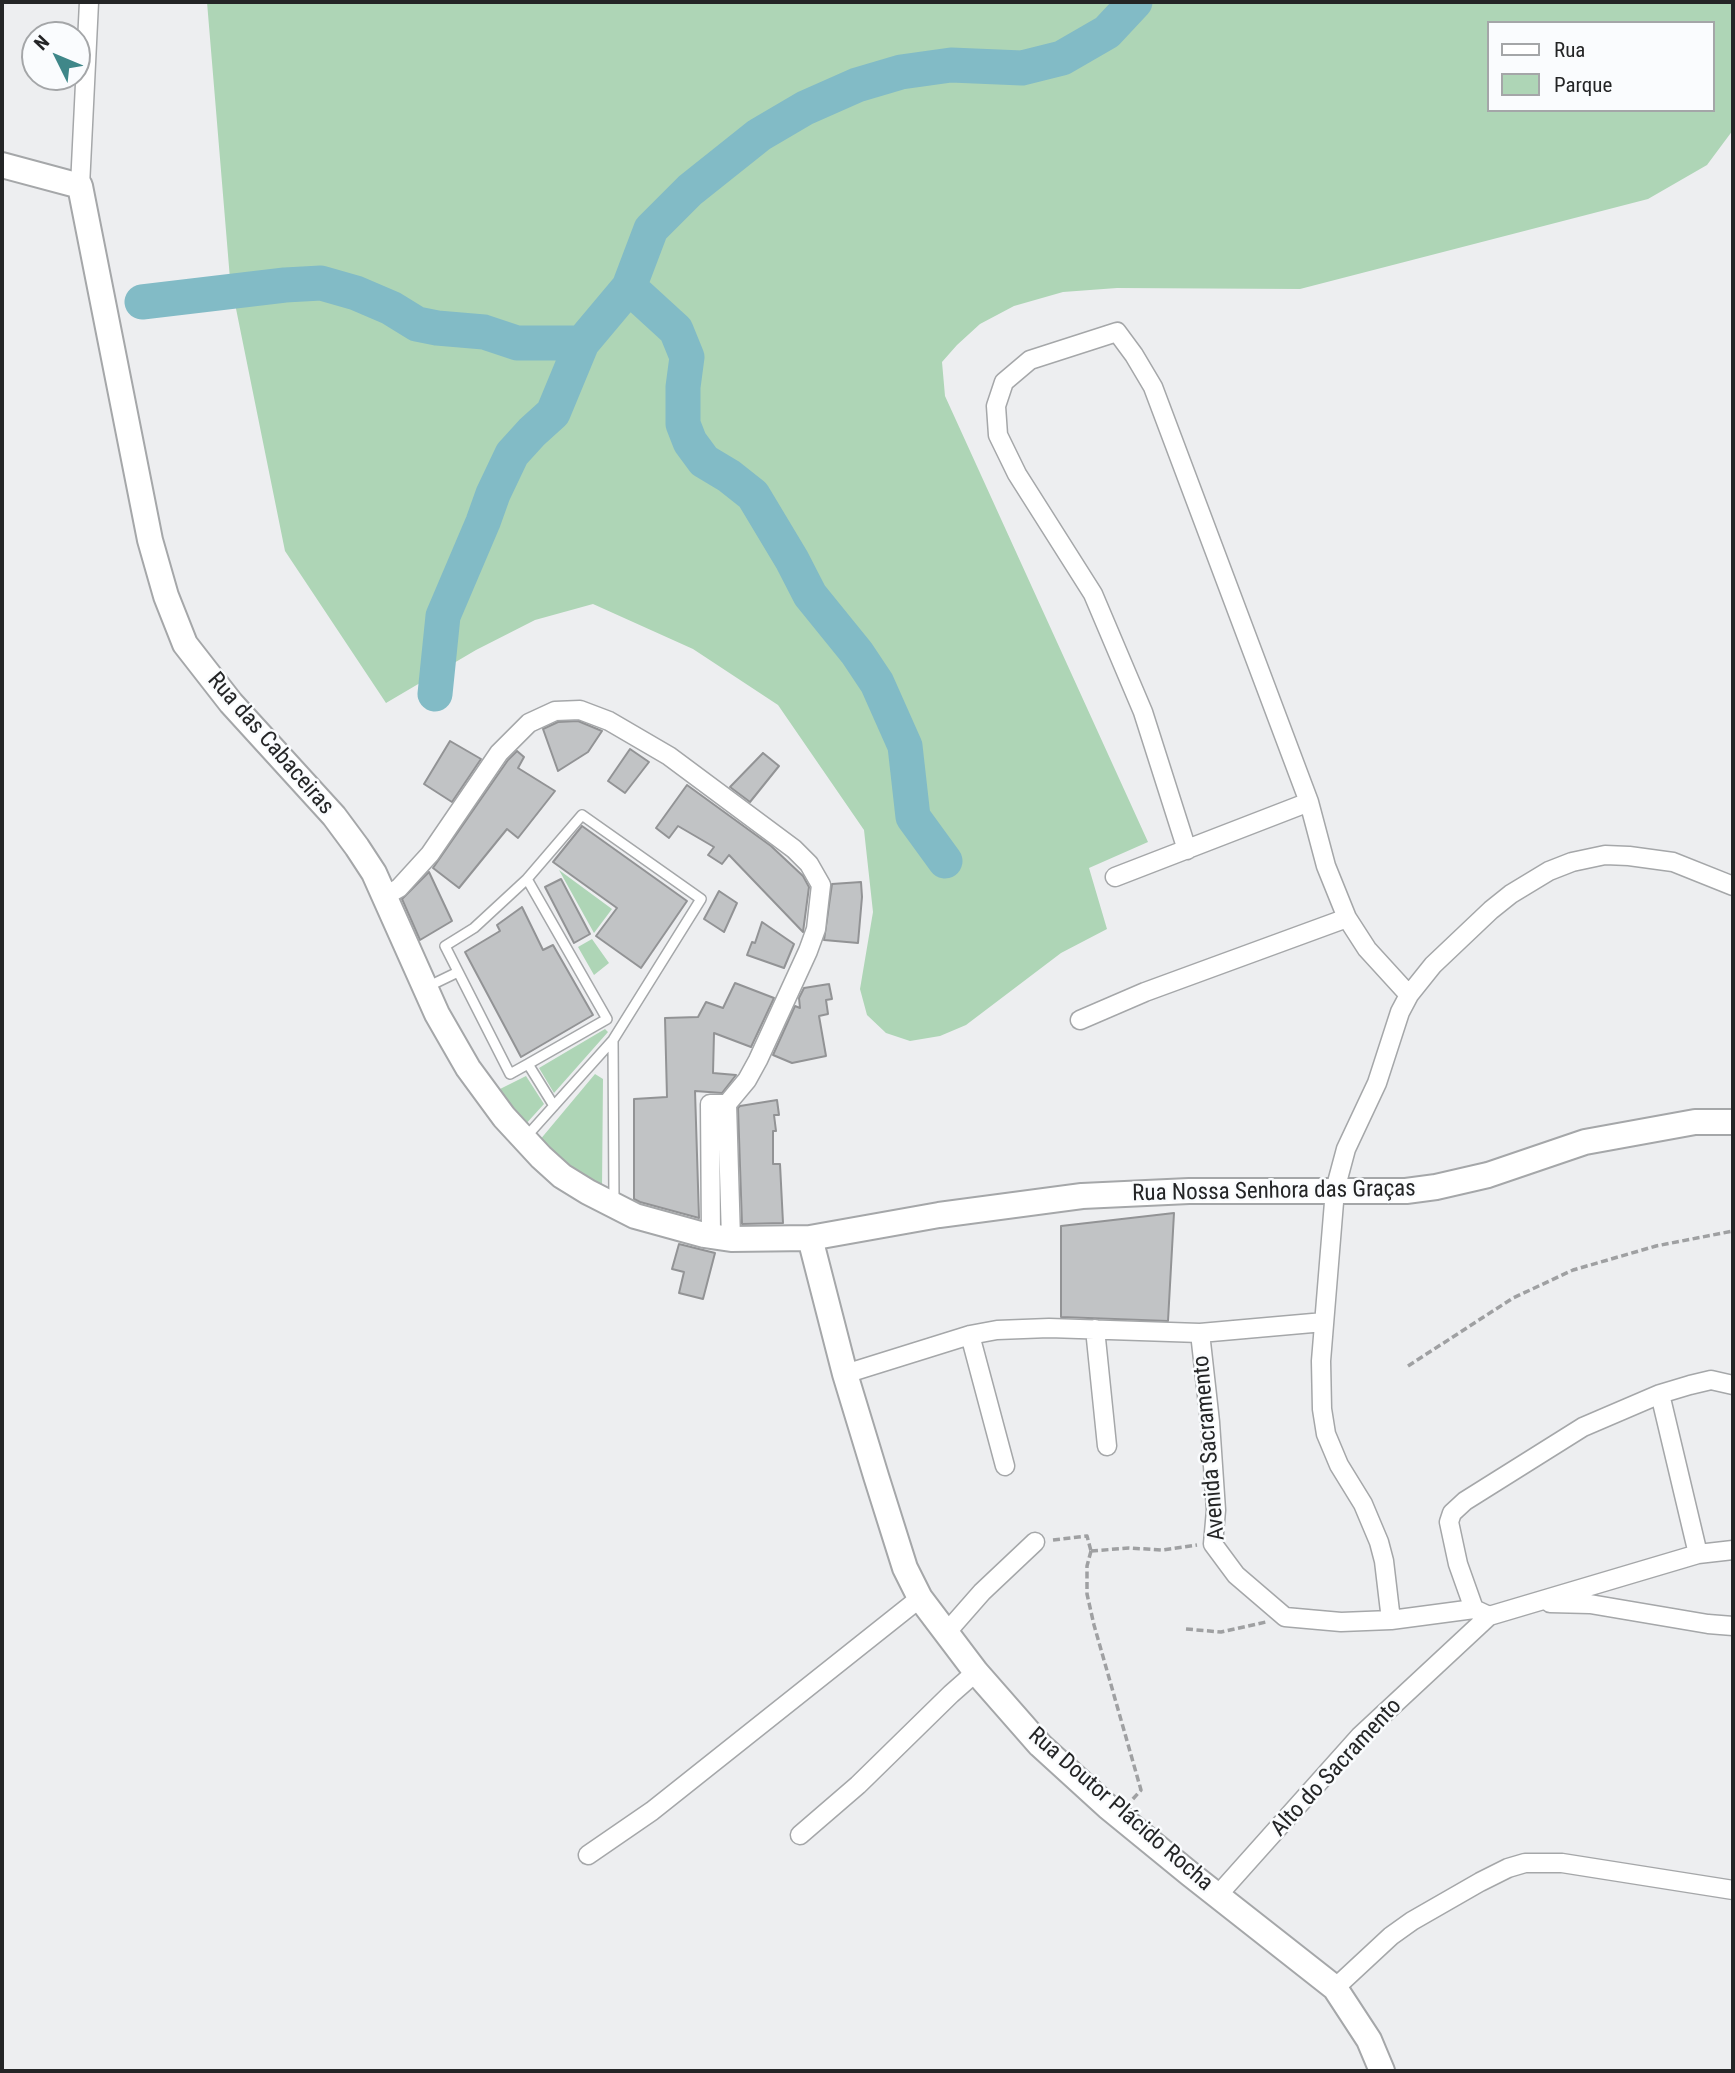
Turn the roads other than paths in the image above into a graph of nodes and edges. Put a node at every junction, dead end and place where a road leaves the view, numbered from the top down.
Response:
1 (89, 2) edge
2 (2, 165) edge
3 (80, 186) junction
4 (1309, 802) junction
5 (1187, 850) junction
6 (1115, 877) dead end
7 (527, 879) junction
8 (1733, 886) edge
9 (385, 896) junction
10 (1347, 918) junction
11 (458, 972) junction
12 (425, 988) junction
13 (1409, 995) junction
14 (1080, 1020) dead end
15 (613, 1040) junction
16 (527, 1063) junction
17 (554, 1106) junction
18 (1733, 1122) edge
19 (524, 1139) junction
20 (1335, 1190) junction
21 (614, 1206) junction
22 (721, 1238) junction
23 (810, 1238) junction
24 (1324, 1322) junction
25 (1095, 1329) junction
26 (1200, 1332) junction
27 (970, 1335) junction
28 (845, 1374) junction
29 (1733, 1385) edge
30 (1660, 1394) junction
31 (1107, 1446) dead end
32 (1005, 1466) dead end
33 (1035, 1542) road end
34 (1733, 1550) edge
35 (1698, 1554) junction
36 (920, 1598) junction
37 (1535, 1602) junction
38 (1481, 1612) junction
39 (1391, 1620) junction
40 (1733, 1626) edge
41 (946, 1633) junction
42 (976, 1672) junction
43 (800, 1835) dead end
44 (588, 1855) dead end
45 (1733, 1890) edge
46 (1218, 1895) junction
47 (1335, 1988) junction
48 (1382, 2071) edge

1 - 3 street, Rua das Cabaceiras
2 - 3 street
3 - 9 street, Rua das Cabaceiras
4 - 5 street
4 - 5 street
4 - 10 street
5 - 6 street
7 - 11 lane
7 - 15 lane
7 - 16 lane
8 - 13 street
9 - 12 street, Rua das Cabaceiras
9 - 22 street
10 - 13 street
10 - 14 street
11 - 12 lane
11 - 16 lane
12 - 19 street, Rua das Cabaceiras
13 - 20 street
15 - 17 lane
15 - 21 lane
16 - 17 lane
17 - 19 lane
18 - 20 street, Rua Nossa Senhora das Graças
19 - 21 street, Rua das Cabaceiras
20 - 23 street, Rua Nossa Senhora das Graças
20 - 24 street
21 - 22 street, Rua das Cabaceiras
22 - 23 street, Rua das Cabaceiras
23 - 28 street, Rua Doutor Plácido Rocha
24 - 26 street
24 - 39 street
25 - 26 street
25 - 27 street
25 - 31 street
26 - 39 street, Avenida Sacramento
27 - 28 street
27 - 32 street
28 - 36 street, Rua Doutor Plácido Rocha
29 - 30 street
30 - 35 street
30 - 38 street
33 - 41 street
34 - 35 street
35 - 37 street
36 - 41 street, Rua Doutor Plácido Rocha
36 - 44 street
37 - 38 street
37 - 40 street
38 - 39 street
38 - 46 street, Alto do Sacramento
41 - 42 street, Rua Doutor Plácido Rocha
42 - 43 street
42 - 46 street, Rua Doutor Plácido Rocha
45 - 47 street
46 - 47 street, Rua Doutor Plácido Rocha
47 - 48 street, Rua Doutor Plácido Rocha

